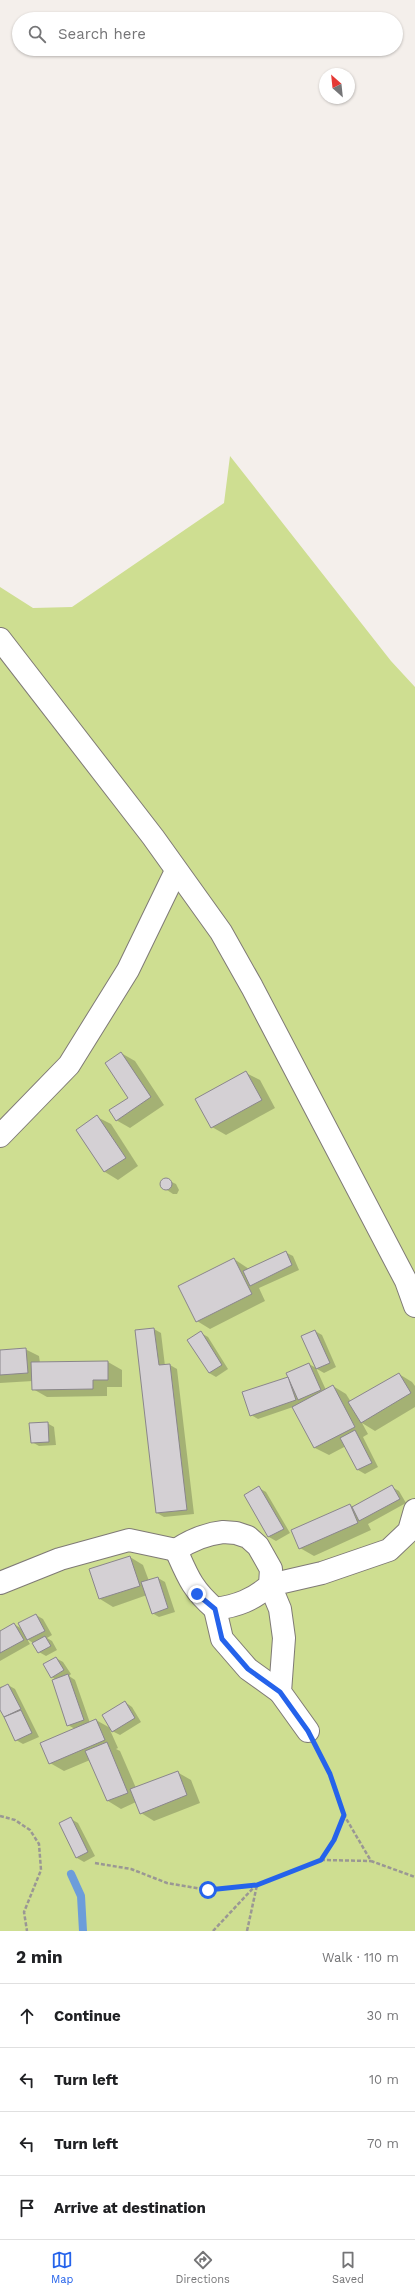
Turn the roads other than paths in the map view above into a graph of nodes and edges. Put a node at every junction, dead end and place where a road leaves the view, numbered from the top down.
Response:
1 (0, 639) edge
2 (176, 871) junction
3 (0, 1136) edge
4 (415, 1306) edge
5 (415, 1510) edge
6 (176, 1550) junction
7 (0, 1583) edge
8 (270, 1585) junction
9 (215, 1609) junction
10 (280, 1692) junction
11 (308, 1731) road end

1 - 2 street
2 - 3 street
2 - 4 street
5 - 8 street
6 - 7 street
6 - 8 street
6 - 9 street
8 - 9 street
8 - 10 street
9 - 10 street
10 - 11 street

